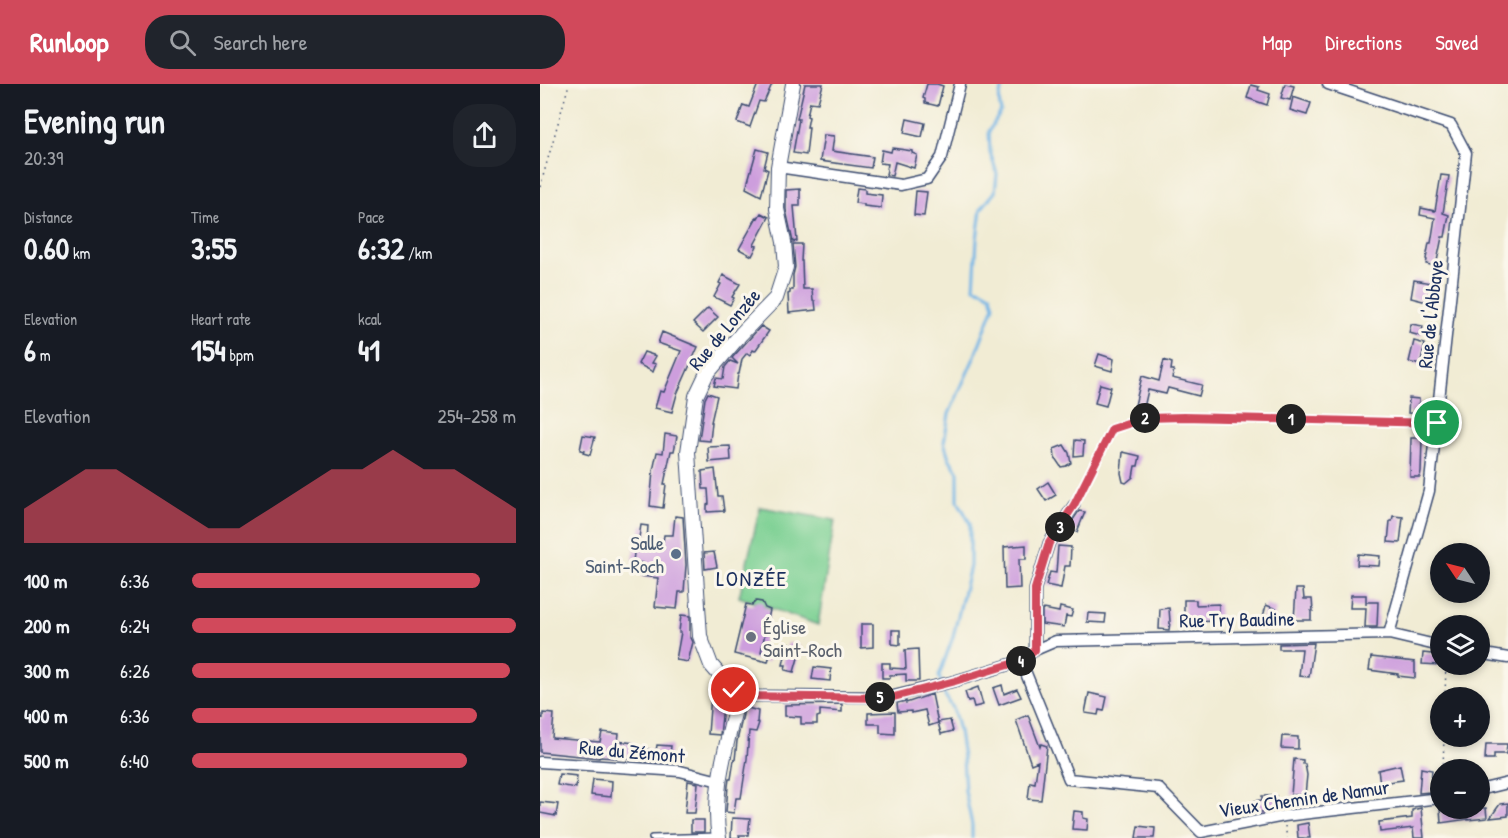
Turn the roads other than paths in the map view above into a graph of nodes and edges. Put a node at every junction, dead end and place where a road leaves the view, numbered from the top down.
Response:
1 (792, 84) edge
2 (960, 84) edge
3 (1328, 84) edge
4 (778, 167) junction
5 (1074, 505) road end
6 (1389, 634) junction
7 (1430, 644) edge
8 (1035, 650) junction
9 (1490, 655) edge
10 (1508, 658) edge
11 (1021, 661) junction
12 (738, 696) junction
13 (540, 762) edge
14 (719, 781) junction
15 (1508, 783) edge
16 (1490, 787) edge
17 (1430, 799) edge
18 (719, 837) edge
19 (652, 838) edge

1 - 4 street, Rue de Lonzée
2 - 4 street
3 - 6 street, Rue de l'Abbaye
4 - 12 street, Rue de Lonzée
5 - 8 street
6 - 7 street, Rue Try Baudine
6 - 8 street, Rue Try Baudine
8 - 11 street, Rue Try Baudine
9 - 10 street
11 - 12 street
11 - 17 street, Vieux Chemin de Namur
12 - 14 street
13 - 14 street, Rue du Zémont
14 - 18 street
15 - 16 street
18 - 19 lane

